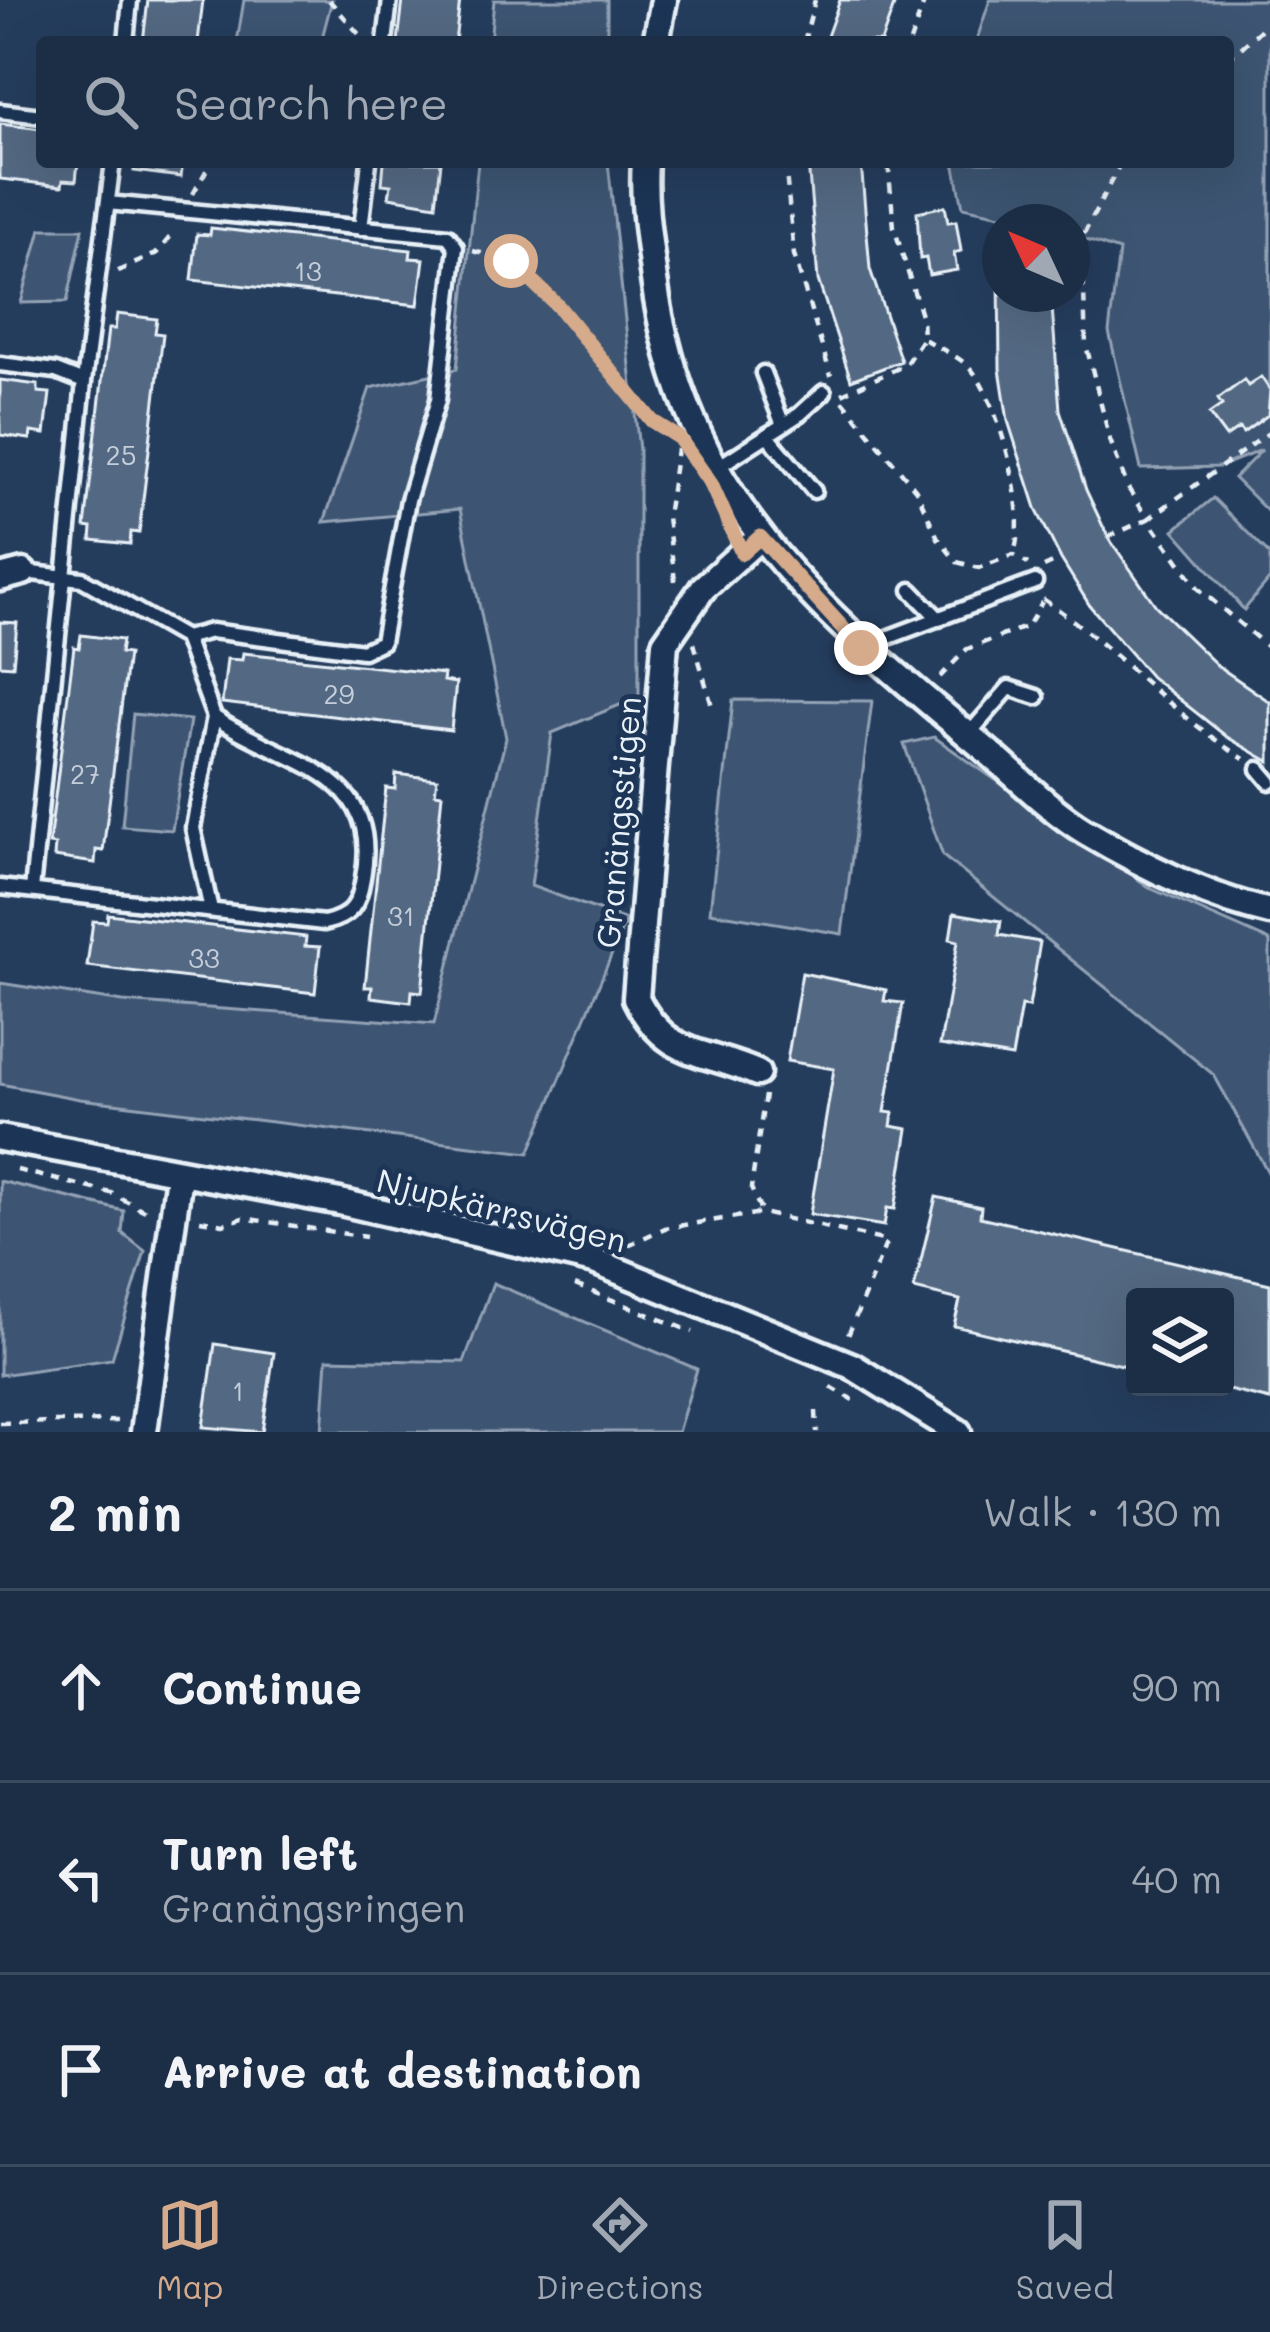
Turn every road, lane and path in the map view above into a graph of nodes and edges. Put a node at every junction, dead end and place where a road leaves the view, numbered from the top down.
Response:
1 (130, 0) edge
2 (329, 0) edge
3 (390, 0) edge
4 (664, 0) edge
5 (815, 0) edge
6 (925, 0) edge
7 (1270, 21) edge
8 (127, 36) edge
9 (362, 36) edge
10 (386, 36) edge
11 (657, 36) edge
12 (806, 36) edge
13 (912, 36) edge
14 (1234, 54) edge
15 (0, 111) edge
16 (36, 115) edge
17 (111, 168) edge
18 (208, 168) edge
19 (369, 168) edge
20 (646, 168) edge
21 (785, 168) edge
22 (889, 168) edge
23 (1118, 168) edge
24 (108, 203) junction
25 (183, 211) junction
26 (361, 228) junction
27 (456, 247) junction
28 (100, 273) junction
29 (922, 338) junction
30 (0, 364) edge
31 (763, 373) dead end
32 (84, 382) junction
33 (824, 392) dead end
34 (842, 394) junction
35 (783, 425) junction
36 (1270, 432) edge
37 (767, 435) junction
38 (689, 453) dead end
39 (718, 467) junction
40 (814, 491) dead end
41 (1148, 519) junction
42 (760, 537) junction
43 (1108, 537) dead end
44 (1013, 555) junction
45 (1060, 559) dead end
46 (11, 575) edge
47 (63, 576) junction
48 (1035, 582) joint
49 (911, 590) dead end
50 (1043, 599) junction
51 (939, 619) junction
52 (185, 638) junction
53 (861, 648) junction
54 (1270, 649) edge
55 (1037, 697) dead end
56 (922, 699) junction
57 (214, 717) junction
58 (968, 735) junction
59 (1266, 775) edge
60 (0, 886) edge
61 (32, 890) junction
62 (211, 910) junction
63 (1270, 911) edge
64 (757, 1073) joint
65 (0, 1138) edge
66 (0, 1166) edge
67 (178, 1175) junction
68 (762, 1213) junction
69 (174, 1216) junction
70 (374, 1238) dead end
71 (594, 1261) junction
72 (564, 1280) dead end
73 (710, 1338) dead end
74 (847, 1339) dead end
75 (813, 1377) dead end
76 (870, 1410) dead end
77 (816, 1411) dead end
78 (0, 1423) edge
79 (144, 1426) edge
80 (818, 1432) edge
81 (958, 1432) edge

1 - 8 lane
2 - 9 path
3 - 10 lane
4 - 11 street
5 - 12 path
6 - 13 path
7 - 14 path
15 - 16 lane
17 - 24 lane
18 - 25 path
19 - 26 lane
20 - 39 street
21 - 34 path
22 - 29 path
23 - 41 path
24 - 25 lane
24 - 28 lane
25 - 26 lane
25 - 28 path
26 - 27 lane
27 - 38 path
27 - 52 lane
28 - 32 lane
29 - 34 path
29 - 44 path
30 - 32 lane
31 - 35 lane
32 - 47 lane
33 - 35 lane
34 - 44 path
35 - 37 lane
36 - 41 path
37 - 39 lane
37 - 40 lane
39 - 42 street
41 - 43 path
41 - 54 path
42 - 53 street
42 - 64 street, Granängsstigen
44 - 45 path
46 - 47 lane
47 - 52 lane
47 - 61 lane
48 - 50 path
48 - 51 lane
49 - 51 lane
50 - 56 path
50 - 59 path
51 - 53 lane
52 - 57 lane
53 - 56 street
55 - 58 lane
56 - 58 street
57 - 62 lane
57 - 62 lane
58 - 63 street
60 - 61 lane
61 - 62 lane
64 - 68 path
65 - 67 street, Njupkärrsvägen
66 - 69 path
67 - 69 street
67 - 71 street, Njupkärrsvägen
68 - 71 path
68 - 74 path
69 - 70 path
69 - 79 street
71 - 81 street, Njupkärrsvägen
72 - 73 path
75 - 76 path
77 - 80 path
78 - 79 path

